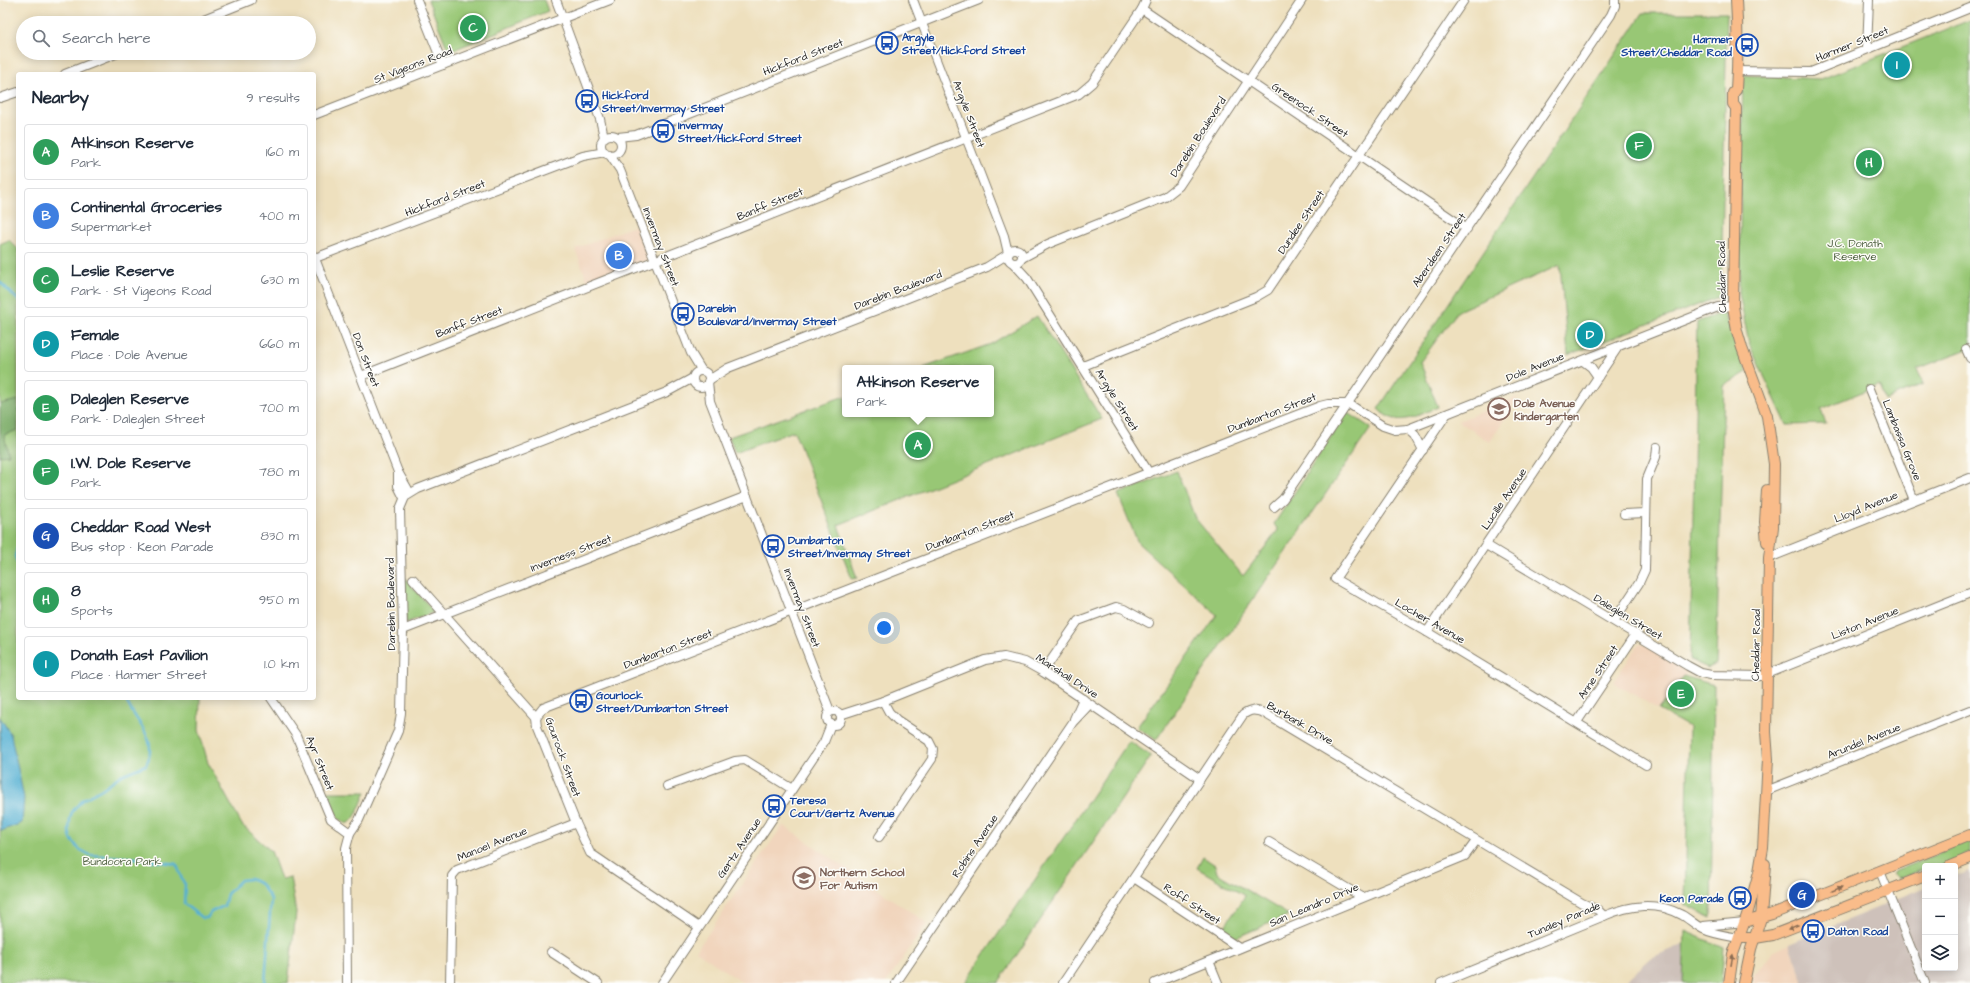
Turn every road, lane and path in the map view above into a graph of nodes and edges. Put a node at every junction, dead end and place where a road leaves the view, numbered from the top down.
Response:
1 (252, 0) edge
2 (417, 0) edge
3 (556, 0) edge
4 (610, 0) edge
5 (913, 0) edge
6 (979, 0) edge
7 (1146, 0) edge
8 (1302, 0) edge
9 (1464, 0) edge
10 (1615, 0) edge
11 (1736, 0) edge
12 (1741, 0) edge
13 (1868, 0) edge
14 (1970, 8) edge
15 (1142, 9) junction
16 (212, 16) edge
17 (1738, 16) junction
18 (563, 19) junction
19 (922, 22) junction
20 (1867, 49) junction
21 (100, 60) edge
22 (443, 65) junction
23 (1737, 71) junction
24 (70, 72) edge
25 (1247, 81) junction
26 (16, 93) edge
27 (0, 98) edge
28 (316, 115) edge
29 (600, 119) junction
30 (636, 135) junction
31 (616, 136) junction
32 (966, 139) junction
33 (603, 140) junction
34 (619, 149) junction
35 (607, 153) junction
36 (583, 156) junction
37 (1360, 156) junction
38 (620, 170) junction
39 (1467, 228) junction
40 (316, 256) edge
41 (1015, 256) junction
42 (655, 260) junction
43 (316, 262) edge
44 (1733, 306) junction
45 (1618, 347) junction
46 (1966, 349) dead end
47 (1970, 358) edge
48 (1583, 361) junction
49 (1083, 366) junction
50 (728, 368) junction
51 (361, 376) junction
52 (1598, 377) junction
53 (698, 378) junction
54 (708, 381) junction
55 (1869, 389) dead end
56 (710, 401) junction
57 (1349, 404) junction
58 (1446, 415) junction
59 (1408, 429) junction
60 (1657, 447) dead end
61 (1423, 450) junction
62 (1149, 473) junction
63 (1970, 478) edge
64 (407, 495) junction
65 (747, 496) junction
66 (1914, 500) junction
67 (1274, 507) dead end
68 (1645, 513) junction
69 (1624, 514) dead end
70 (1486, 544) junction
71 (1770, 558) junction
72 (413, 579) dead end
73 (1970, 593) edge
74 (792, 613) junction
75 (444, 614) junction
76 (1614, 621) junction
77 (1149, 624) dead end
78 (403, 630) junction
79 (1427, 632) junction
80 (1636, 634) junction
81 (1043, 672) junction
82 (1767, 674) junction
83 (273, 700) edge
84 (884, 700) junction
85 (1087, 702) junction
86 (1970, 710) edge
87 (830, 712) junction
88 (840, 715) junction
89 (536, 717) junction
90 (1577, 722) junction
91 (830, 724) junction
92 (1646, 765) dead end
93 (1200, 779) junction
94 (667, 786) dead end
95 (792, 789) junction
96 (1766, 791) junction
97 (576, 823) junction
98 (350, 833) junction
99 (1970, 835) edge
100 (879, 837) dead end
101 (1476, 841) junction
102 (1269, 842) dead end
103 (1763, 848) junction
104 (1970, 858) edge
105 (1958, 863) edge
106 (1880, 871) junction
107 (1922, 877) edge
108 (1134, 878) junction
109 (1888, 891) junction
110 (1362, 897) junction
111 (1582, 903) junction
112 (1604, 916) junction
113 (1761, 918) junction
114 (1592, 920) junction
115 (1745, 922) junction
116 (1696, 925) junction
117 (700, 927) junction
118 (1739, 938) junction
119 (1755, 938) junction
120 (1239, 948) junction
121 (551, 952) dead end
122 (1209, 961) junction
123 (347, 983) edge
124 (450, 983) edge
125 (598, 983) edge
126 (662, 983) edge
127 (896, 983) edge
128 (1063, 983) edge
129 (1155, 983) edge
130 (1218, 983) edge
131 (1442, 983) edge
132 (1729, 983) edge
133 (1744, 983) edge
134 (1925, 983) edge

1 - 16 street
2 - 22 street
3 - 18 street
4 - 18 street, St Vigeons Road
5 - 19 street, Argyle Street
6 - 19 street, Hickford Street
7 - 15 street, Banff Street
8 - 25 street, Darebin Boulevard
9 - 37 street, Dundee Street
10 - 39 street, Aberdeen Street
11 - 17 main road, Cheddar Road
12 - 17 main road, Cheddar Road
13 - 20 street
14 - 20 street, Harmer Street
15 - 25 street, Greenock Street
15 - 32 street, Banff Street
17 - 23 main road, Cheddar Road
18 - 22 street, St Vigeons Road
18 - 29 street
19 - 30 street, Hickford Street
19 - 32 street, Argyle Street
20 - 23 street, Harmer Street
21 - 24 street
22 - 28 street, St Vigeons Road
23 - 44 main road, Cheddar Road
25 - 37 street, Greenock Street
25 - 41 street, Darebin Boulevard
26 - 27 street
29 - 31 street
29 - 33 street
30 - 31 street, Hickford Street
30 - 34 street, Hickford Street
31 - 33 street, Hickford Street
31 - 34 street, Invermay Street
32 - 41 street, Argyle Street
32 - 42 street, Banff Street
33 - 35 street, Invermay Street
33 - 36 street, Hickford Street
34 - 35 street, Hickford Street
34 - 38 street, Invermay Street
35 - 36 street, Hickford Street
35 - 38 street, Invermay Street
36 - 40 street, Hickford Street
37 - 39 street, Greenock Street
37 - 49 street, Dundee Street
38 - 42 street, Invermay Street
39 - 57 street, Aberdeen Street
41 - 49 street, Argyle Street
41 - 50 street, Darebin Boulevard
42 - 51 street, Banff Street
42 - 53 street, Invermay Street
43 - 51 street, Don Street
44 - 45 street, Dole Avenue
44 - 71 main road, Cheddar Road
45 - 48 street, Dole Avenue
45 - 52 street, Lucille Avenue
46 - 47 street
48 - 52 street
48 - 58 street, Dole Avenue
49 - 62 street, Argyle Street
50 - 53 street, Darebin Boulevard
50 - 54 street, Darebin Boulevard
51 - 64 street, Don Street
52 - 70 street, Lucille Avenue
53 - 54 street, Darebin Boulevard
53 - 56 street, Invermay Street
53 - 64 street, Darebin Boulevard
54 - 56 street, Invermay Street
55 - 66 street, Lambassa Grove
56 - 65 street, Invermay Street
57 - 59 street, Dole Avenue
57 - 62 street, Dumbarton Street
57 - 67 street, Aberdeen Street
58 - 59 street, Dole Avenue
58 - 61 street, Locher Avenue
59 - 61 street
60 - 68 street
61 - 79 street, Locher Avenue
62 - 74 street, Dumbarton Street
63 - 66 street, Lloyd Avenue
64 - 78 street, Darebin Boulevard
65 - 74 street, Invermay Street
65 - 75 street, Inverness Street
66 - 71 street, Lloyd Avenue
68 - 69 street
68 - 76 street
70 - 76 street, Daleglen Street
70 - 79 street, Lucille Avenue
71 - 82 main road, Cheddar Road
72 - 75 street, Gourock Street
73 - 82 street, Liston Avenue
74 - 87 street, Invermay Street
74 - 89 street, Dumbarton Street
75 - 78 street, Inverness Street
75 - 89 street, Gourock Street
76 - 80 street, Daleglen Street
77 - 81 street
78 - 98 street, Darebin Boulevard
79 - 90 street, Locher Avenue
80 - 82 street, Daleglen Street
80 - 90 street, Anne Street
81 - 84 street, Marshall Drive
81 - 85 street, Marshall Drive
82 - 96 main road, Cheddar Road
83 - 98 street, Ayr Street
84 - 88 street, Marshall Drive
84 - 100 street
85 - 93 street, Marshall Drive
85 - 127 street, Robins Avenue
86 - 96 street, Arundel Avenue
87 - 88 street
87 - 91 street
88 - 91 street
89 - 97 street, Gourock Street
90 - 92 street, Locher Avenue
91 - 95 street, Gertz Avenue
93 - 101 street, Burbank Drive
93 - 108 street, Burbank Drive
94 - 95 street
95 - 117 street, Gertz Avenue
96 - 103 main road, Cheddar Road
97 - 117 street, Gourock Street
97 - 124 street, Manoel Avenue
98 - 123 street, Darebin Boulevard
99 - 106 main road
101 - 110 street, San Leandro Drive
101 - 111 street, Burbank Drive
102 - 110 street
103 - 113 main road, Cheddar Road
103 - 115 main road, Cheddar Road
104 - 105 main road
106 - 109 street
113 -> 106 main road
107 - 109 main road
108 - 120 street, Roff Street
108 - 128 street, Burbank Drive
109 -> 119 main road
109 - 134 street
110 - 120 street, San Leandro Drive
111 - 112 street, Burbank Drive
111 - 114 street, Burbank Drive
112 - 114 street, Tunaley Parade
112 - 116 street, Tunaley Parade
113 - 115 main road
113 - 119 main road
114 - 131 street, Tunaley Parade
115 - 116 street, Tunaley Parade
115 - 118 main road
116 - 118 street, Tunaley Parade
117 - 126 street, Gertz Avenue
118 - 119 main road
132 -> 118 main road
119 - 133 main road
120 - 122 street, San Leandro Drive
121 - 125 street
122 - 129 street, San Leandro Drive
122 - 130 street

